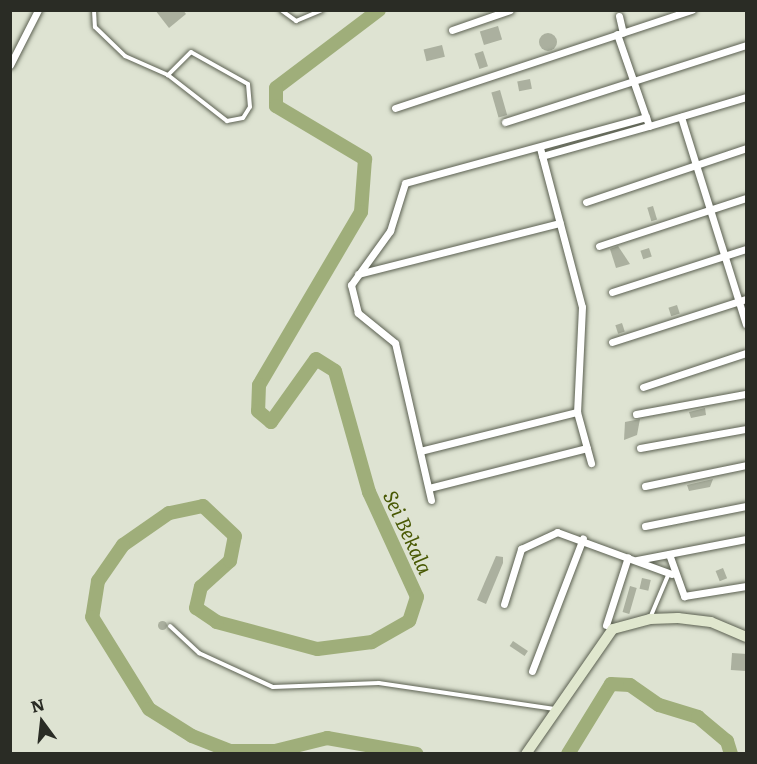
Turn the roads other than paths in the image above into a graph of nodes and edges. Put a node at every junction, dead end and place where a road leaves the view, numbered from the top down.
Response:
1 (38, 10) edge
2 (94, 10) edge
3 (281, 10) edge
4 (322, 10) edge
5 (510, 10) edge
6 (692, 10) edge
7 (618, 16) dead end
8 (452, 30) dead end
9 (620, 33) junction
10 (747, 45) edge
11 (10, 65) edge
12 (168, 75) junction
13 (634, 80) junction
14 (747, 97) edge
15 (395, 108) dead end
16 (646, 117) junction
17 (681, 117) junction
18 (505, 122) dead end
19 (623, 123) junction
20 (649, 126) junction
21 (626, 132) junction
22 (540, 148) junction
23 (747, 148) edge
24 (542, 156) junction
25 (696, 164) junction
26 (747, 198) edge
27 (586, 202) dead end
28 (711, 209) junction
29 (560, 223) junction
30 (599, 246) dead end
31 (747, 249) edge
32 (726, 256) junction
33 (358, 274) junction
34 (612, 292) dead end
35 (743, 300) edge
36 (747, 324) edge
37 (612, 342) dead end
38 (747, 353) edge
39 (643, 387) dead end
40 (746, 396) edge
41 (577, 412) junction
42 (636, 414) dead end
43 (747, 429) edge
44 (587, 448) junction
45 (640, 448) dead end
46 (420, 451) junction
47 (591, 463) dead end
48 (747, 465) edge
49 (645, 486) dead end
50 (429, 488) junction
51 (431, 500) dead end
52 (747, 506) edge
53 (645, 526) dead end
54 (583, 538) junction
55 (747, 539) edge
56 (669, 554) junction
57 (628, 556) junction
58 (637, 560) junction
59 (671, 573) junction
60 (747, 586) edge
61 (504, 604) dead end
62 (650, 619) junction
63 (606, 625) dead end
64 (170, 626) dead end
65 (747, 637) edge
66 (532, 671) dead end
67 (557, 709) junction
68 (527, 752) edge

1 - 11 street
2 - 12 lane
3 - 4 lane
5 - 8 street
6 - 9 street
7 - 9 street
9 - 13 street
9 - 15 street
10 - 13 street
12 - 12 lane
13 - 16 street
13 - 18 street
14 - 17 street
16 - 19 street
16 - 20 street
17 - 20 street
17 - 25 street
19 - 21 street
19 - 22 street
20 - 21 street
21 - 24 street
22 - 24 street
22 - 33 street
23 - 25 street
24 - 29 street
25 - 27 street
25 - 28 street
26 - 28 street
28 - 30 street
28 - 32 street
29 - 33 street
29 - 41 street
31 - 32 street
32 - 34 street
32 - 35 street
33 - 46 street
35 - 36 street
35 - 37 street
38 - 39 street
40 - 42 street
41 - 44 street
41 - 46 street
43 - 45 street
44 - 47 street
44 - 50 street
46 - 50 street
48 - 49 street
50 - 51 street
52 - 53 street
54 - 57 street
54 - 61 street
54 - 66 street
55 - 56 street
56 - 58 street
56 - 59 street
57 - 58 street
57 - 63 street
58 - 59 street
59 - 60 street
59 - 62 lane
62 - 65 main road
62 - 67 main road
64 - 67 lane
67 - 68 main road

